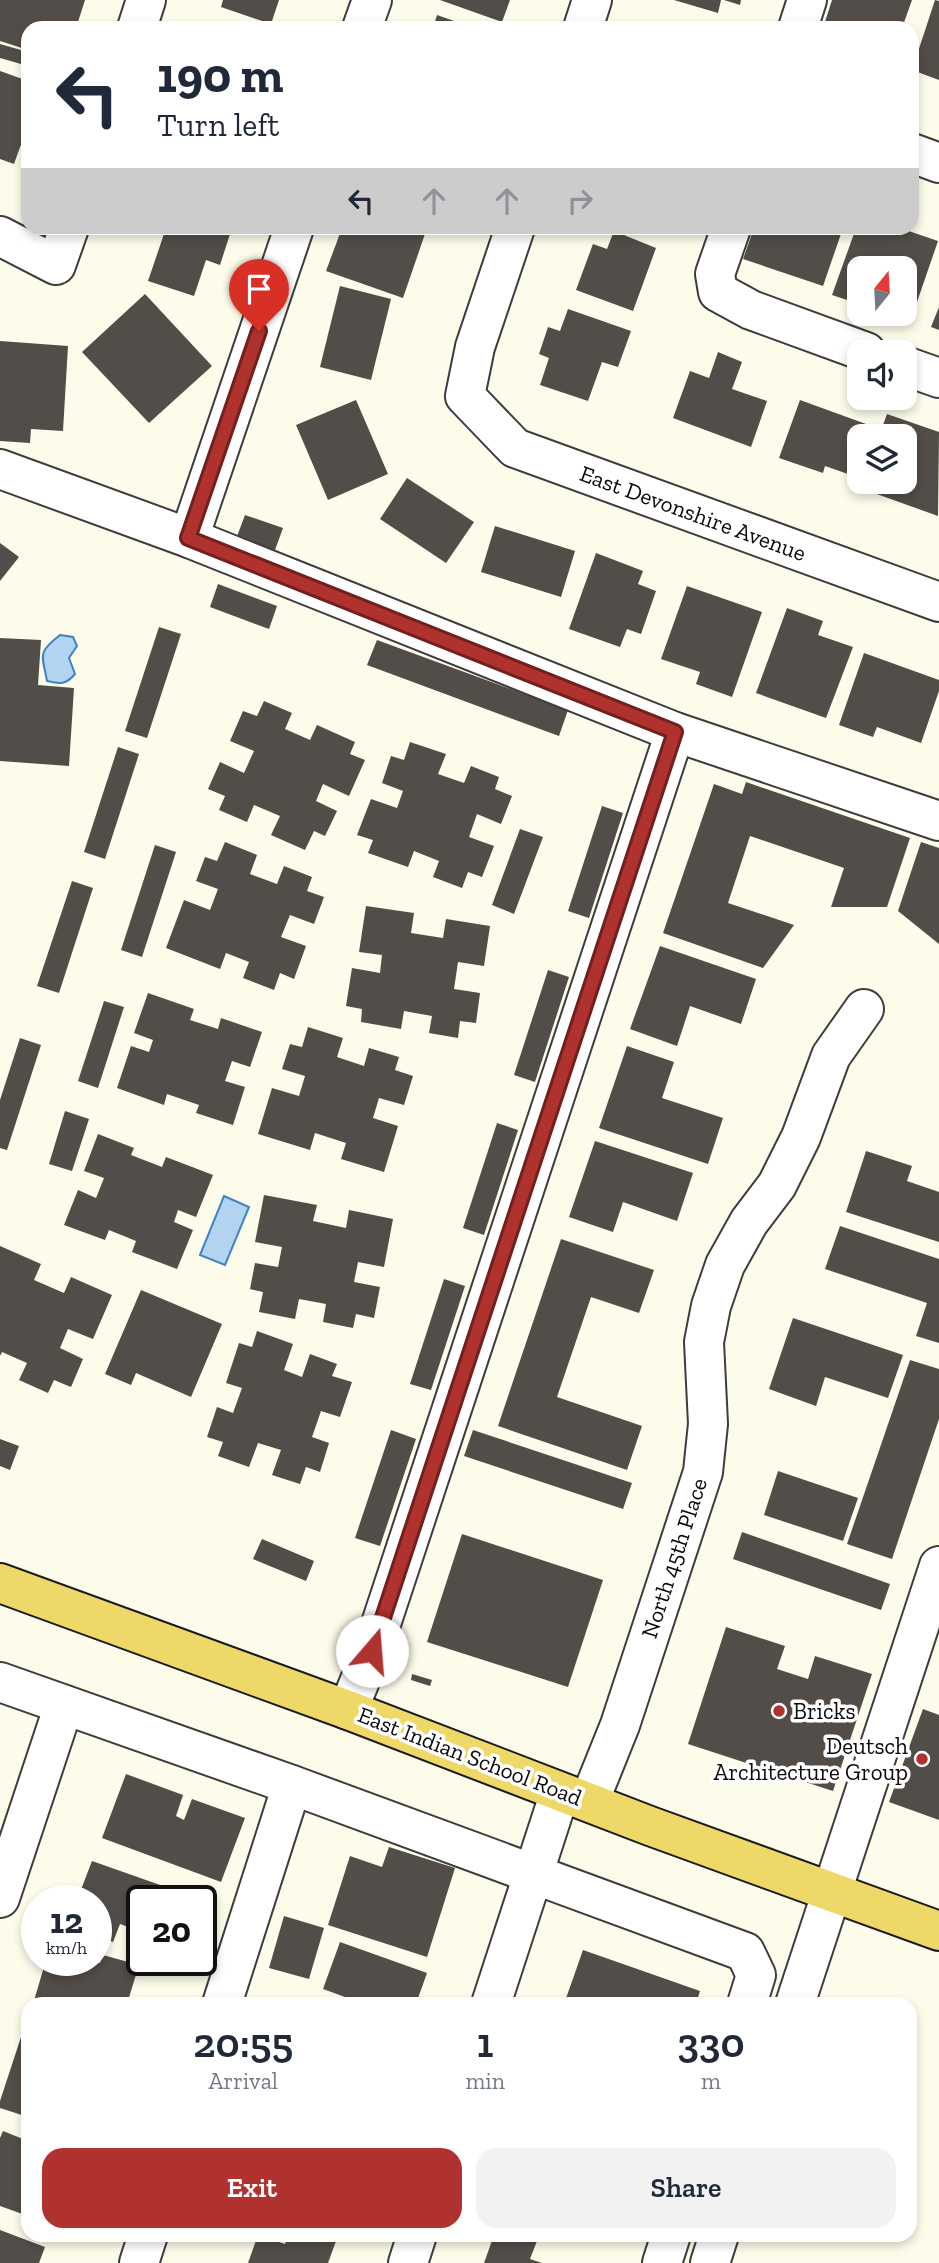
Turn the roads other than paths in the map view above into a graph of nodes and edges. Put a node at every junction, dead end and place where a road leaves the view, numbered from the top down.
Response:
1 (146, 0) edge
2 (372, 0) edge
3 (592, 0) edge
4 (807, 0) edge
5 (139, 21) edge
6 (364, 21) edge
7 (585, 21) edge
8 (800, 21) edge
9 (919, 156) edge
10 (939, 163) edge
11 (67, 235) edge
12 (292, 235) edge
13 (513, 235) edge
14 (729, 235) edge
15 (0, 236) edge
16 (847, 345) edge
17 (917, 370) edge
18 (939, 378) edge
19 (0, 469) edge
20 (188, 538) junction
21 (939, 602) edge
22 (675, 732) junction
23 (939, 821) edge
24 (864, 1009) dead end
25 (939, 1566) edge
26 (0, 1583) edge
27 (0, 1682) edge
28 (64, 1705) junction
29 (348, 1710) junction
30 (292, 1785) junction
31 (575, 1797) junction
32 (532, 1874) junction
33 (831, 1891) junction
34 (0, 1898) edge
35 (939, 1931) edge
36 (224, 1997) edge
37 (493, 1997) edge
38 (749, 1997) edge
39 (797, 1997) edge
40 (146, 2242) edge
41 (415, 2242) edge
42 (669, 2242) edge
43 (717, 2242) edge
44 (139, 2263) edge
45 (408, 2263) edge
46 (662, 2263) edge
47 (710, 2263) edge

1 - 5 street
2 - 6 street
3 - 7 street
4 - 8 street
9 - 10 street
11 - 15 street
12 - 20 street
13 - 21 street, East Devonshire Avenue
14 - 16 street
17 - 18 street
19 - 20 street
20 - 22 street
22 - 23 street
22 - 29 street
24 - 31 street, North 45th Place
25 - 33 street
26 - 29 main road, East Indian School Road
27 - 28 street
28 - 30 street
28 - 34 street
29 - 31 main road, East Indian School Road
30 - 32 street
30 - 36 street
31 - 32 street, North 45th Place
31 - 33 main road, East Indian School Road
32 - 37 street, North 45th Place
32 - 38 street
33 - 35 main road, East Indian School Road
33 - 39 street
40 - 44 street
41 - 45 street
42 - 46 street
43 - 47 street

